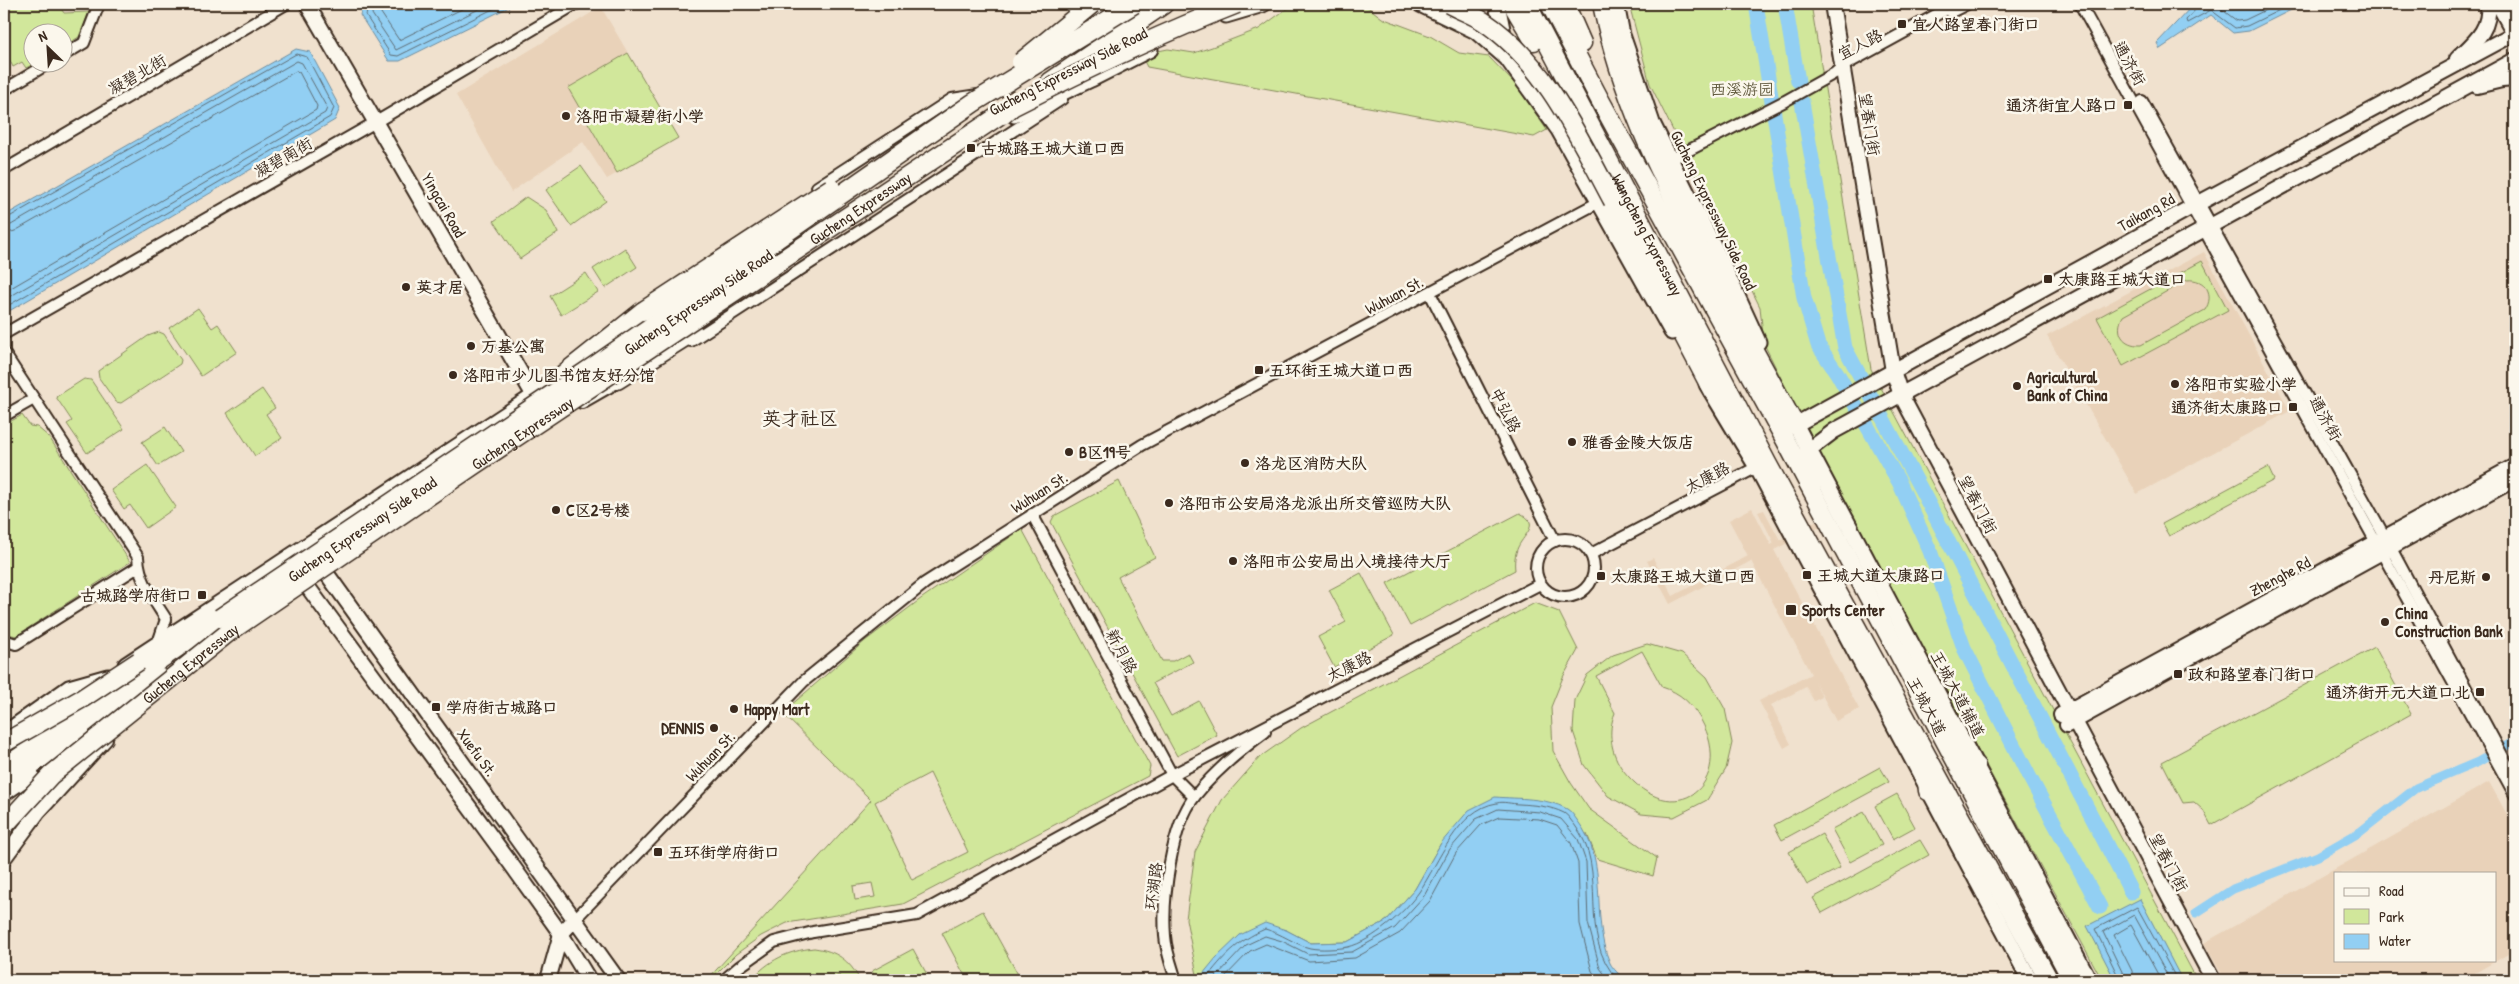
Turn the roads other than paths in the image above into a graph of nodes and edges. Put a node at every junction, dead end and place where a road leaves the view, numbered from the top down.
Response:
1 (99, 4) edge
2 (286, 4) edge
3 (307, 4) edge
4 (313, 4) edge
5 (576, 4) edge
6 (1092, 4) edge
7 (1108, 4) edge
8 (1134, 4) edge
9 (1164, 4) edge
10 (1217, 4) edge
11 (1263, 4) edge
12 (1420, 4) edge
13 (1449, 4) edge
14 (1550, 4) edge
15 (1565, 4) edge
16 (1823, 4) edge
17 (1832, 4) edge
18 (1956, 4) edge
19 (1967, 4) edge
20 (2080, 4) edge
21 (2087, 4) edge
22 (2488, 4) edge
23 (2498, 4) edge
24 (1611, 5) edge
25 (1236, 7) edge
26 (1508, 7) edge
27 (1206, 23) junction
28 (2515, 33) edge
29 (72, 50) edge
30 (2483, 50) junction
31 (1507, 58) junction
32 (2515, 60) edge
33 (1841, 70) junction
34 (2446, 70) junction
35 (2494, 71) junction
36 (34, 72) edge
37 (2515, 79) edge
38 (4, 90) edge
39 (2455, 92) junction
40 (1599, 98) junction
41 (976, 99) junction
42 (1012, 107) junction
43 (379, 120) junction
44 (1670, 160) junction
45 (4, 170) edge
46 (1606, 201) junction
47 (2196, 205) junction
48 (2207, 226) junction
49 (1688, 260) junction
50 (1666, 273) junction
51 (1430, 293) junction
52 (4, 334) edge
53 (1744, 334) junction
54 (4, 353) edge
55 (1890, 373) junction
56 (1713, 392) junction
57 (538, 394) junction
58 (1897, 397) junction
59 (34, 400) junction
60 (564, 413) junction
61 (4, 416) edge
62 (1788, 428) junction
63 (1809, 450) junction
64 (1762, 465) junction
65 (2515, 466) edge
66 (2515, 479) edge
67 (1814, 494) junction
68 (1032, 514) junction
69 (1555, 541) junction
70 (2384, 545) junction
71 (306, 546) junction
72 (1591, 554) junction
73 (286, 559) junction
74 (138, 567) junction
75 (327, 574) junction
76 (1540, 584) junction
77 (309, 587) junction
78 (225, 625) junction
79 (4, 640) edge
80 (158, 643) junction
81 (108, 677) junction
82 (1326, 695) junction
83 (136, 704) junction
84 (2067, 718) junction
85 (4, 734) edge
86 (4, 743) edge
87 (1946, 743) junction
88 (4, 750) edge
89 (1925, 753) junction
90 (1976, 766) junction
91 (4, 768) edge
92 (2505, 768) junction
93 (1172, 775) junction
94 (2515, 779) edge
95 (4, 783) edge
96 (1928, 791) junction
97 (4, 793) edge
98 (2515, 795) edge
99 (1194, 797) junction
100 (4, 826) edge
101 (4, 858) edge
102 (576, 919) junction
103 (563, 939) junction
104 (548, 980) edge
105 (554, 980) edge
106 (590, 980) edge
107 (618, 980) edge
108 (724, 980) edge
109 (1176, 980) edge
110 (2030, 980) edge
111 (2049, 980) edge
112 (2072, 980) edge
113 (2089, 980) edge
114 (2204, 980) edge
115 (2213, 980) edge

1 - 29 street
2 - 45 street, 凝碧北街
3 - 43 main road, Yingcai Road
4 - 43 main road, Yingcai Road
5 - 43 street, 凝碧南街
6 - 41 highway, bridge
7 - 41 main road, Gucheng Expressway Side Road
8 - 41 highway, Gucheng Expressway, bridge
9 - 42 highway, Gucheng Expressway, bridge
10 - 27 main road
11 - 25 main road, Gucheng Expressway Side Road
12 - 31 main road
13 - 46 highway, bridge
14 - 40 highway, Wangcheng Expressway
15 - 40 highway
16 - 33 main road, 望春门街
17 - 33 main road, 望春门街
18 - 33 street, 宜人路
19 - 33 street, 宜人路
20 - 47 street, 通济街
21 - 47 street, 通济街
22 - 34 main road
23 - 28 main road
24 - 44 main road, Gucheng Expressway Side Road
24 - 53 highway
25 - 27 main road, Gucheng Expressway Side Road
25 - 42 highway, bridge
26 - 31 main road
26 - 50 highway, Wangcheng Expressway
27 - 60 main road, Gucheng Expressway Side Road
28 - 30 main road, Taikang Rd
30 - 34 main road, Taikang Rd
30 - 35 main road
31 - 46 main road
32 - 35 main road
33 - 44 street
33 - 55 main road, 望春门街
34 - 47 main road, Taikang Rd
35 - 39 main road
36 - 38 street
37 - 39 main road
39 - 48 main road
40 - 49 highway, Wangcheng Expressway
41 - 57 main road, Gucheng Expressway Side Road
41 - 57 highway, bridge
41 - 78 highway, Gucheng Expressway, bridge
42 - 60 highway, bridge
42 - 78 highway, Gucheng Expressway, bridge
43 - 52 street, 凝碧南街
43 - 57 main road, Yingcai Road
44 - 62 main road, Gucheng Expressway Side Road
46 - 51 street, Wuhuan St.
46 - 56 highway
47 - 48 street, 通济街
47 - 55 main road, Taikang Rd
48 - 58 main road
48 - 70 street, 通济街
49 - 53 highway
49 - 62 highway, Wangcheng Expressway
50 - 56 highway
50 - 64 highway, Wangcheng Expressway
51 - 68 street, Wuhuan St.
51 - 69 street, 中弘路
53 - 62 highway
54 - 59 street
55 - 58 main road, 望春门街
55 - 62 main road, Taikang Rd
56 - 64 main road
57 - 60 main road, Yingcai Road
57 - 71 main road, Gucheng Expressway Side Road
58 - 63 main road
58 - 84 main road, 望春门街
59 - 61 street
59 - 74 street
60 - 75 main road, Gucheng Expressway Side Road
62 - 63 main road, 王城大道辅道
62 - 67 highway, 王城大道
63 - 67 highway
63 - 90 main road, 王城大道辅道
64 - 72 street, 太康路
64 - 89 highway, 王城大道
64 - 96 main road
65 - 70 main road, Zhenghe Rd
66 - 70 main road, Zhenghe Rd
67 - 87 highway, 王城大道
68 - 93 street, 新月路
68 - 102 street, Wuhuan St.
69 - 72 street
69 - 76 street
70 - 84 main road, Zhenghe Rd
70 - 92 street, 通济街
71 - 73 main road, Gucheng Expressway Side Road
71 - 75 main road, Xuefu St.
72 - 76 street
73 - 77 main road
73 - 80 main road, Gucheng Expressway Side Road
74 - 79 street
74 - 80 street
75 - 77 main road, Gucheng Expressway Side Road
75 - 102 main road, Xuefu St.
76 - 82 street, 太康路
77 - 83 main road, Gucheng Expressway Side Road
77 - 103 main road
78 - 86 highway, Gucheng Expressway, bridge
78 - 91 highway
78 - 95 highway, bridge
78 - 100 highway, Gucheng Expressway, bridge
80 - 81 main road, Gucheng Expressway Side Road
81 - 85 main road
81 - 88 main road, Gucheng Expressway Side Road
82 - 93 street, 太康路
82 - 99 street, 环湖路
83 - 97 main road, Gucheng Expressway Side Road
83 - 101 main road
84 - 114 main road, 望春门街
84 - 115 main road, 望春门街
87 - 90 highway
87 - 112 highway, 王城大道
89 - 96 highway
89 - 111 highway, 王城大道
90 - 113 main road, 王城大道辅道
92 - 94 street, 通济街
92 - 98 street, 通济街
93 - 99 street, 新月路
93 - 108 street, 太康路
96 - 110 main road
99 - 109 street, 环湖路
102 - 103 main road
102 - 107 main road, Xuefu St.
103 - 104 main road
103 - 105 main road
103 - 106 main road

